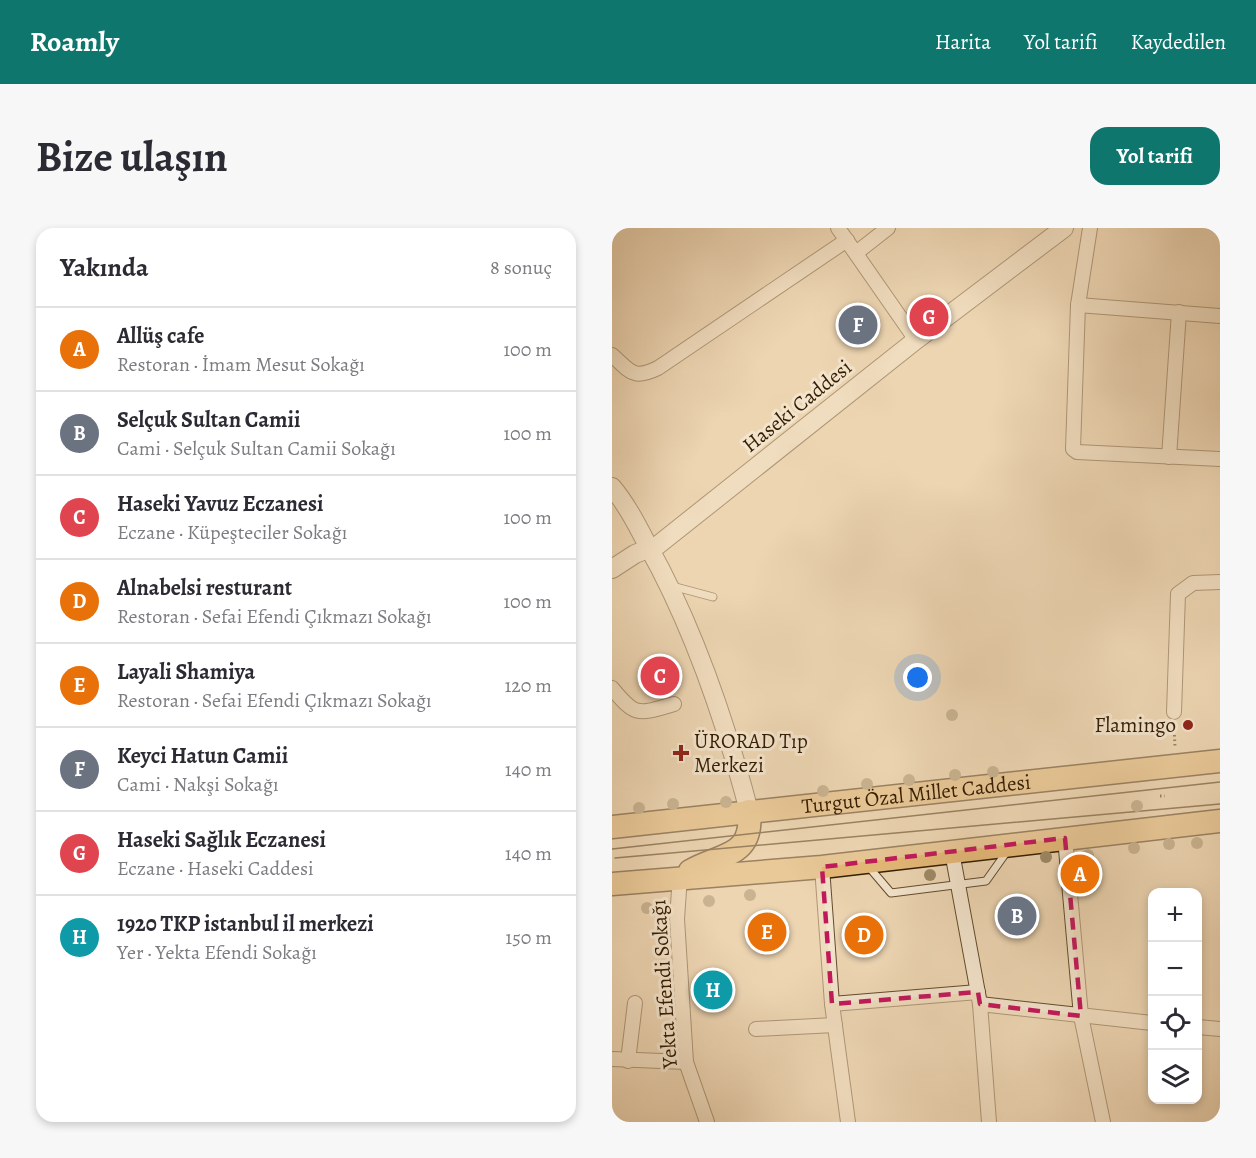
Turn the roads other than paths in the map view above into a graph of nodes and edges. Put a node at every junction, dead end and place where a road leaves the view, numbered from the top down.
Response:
1 (837, 228) edge
2 (888, 228) edge
3 (1064, 228) edge
4 (1090, 228) edge
5 (847, 240) junction
6 (856, 253) junction
7 (1078, 304) junction
8 (1179, 312) junction
9 (1220, 316) edge
10 (916, 340) junction
11 (612, 355) edge
12 (1169, 457) junction
13 (1220, 459) edge
14 (612, 487) edge
15 (650, 549) junction
16 (612, 569) edge
17 (1220, 582) edge
18 (670, 585) junction
19 (713, 597) dead end
20 (612, 688) edge
21 (674, 704) dead end
22 (1174, 712) dead end
23 (1220, 761) edge
24 (749, 811) junction
25 (1220, 821) edge
26 (612, 827) edge
27 (1065, 838) junction
28 (1012, 844) junction
29 (952, 852) junction
30 (864, 862) junction
31 (822, 867) junction
32 (680, 876) junction
33 (612, 884) edge
34 (958, 885) junction
35 (979, 998) junction
36 (635, 1004) dead end
37 (832, 1004) junction
38 (1082, 1016) junction
39 (1148, 1023) edge
40 (835, 1025) junction
41 (1202, 1027) edge
42 (756, 1029) dead end
43 (1220, 1029) edge
44 (612, 1059) edge
45 (628, 1061) junction
46 (686, 1062) junction
47 (707, 1122) edge
48 (848, 1122) edge
49 (989, 1122) edge
50 (1103, 1122) edge

1 - 5 street
2 - 6 street
3 - 10 street, Haseki Caddesi
4 - 7 street
5 - 6 street
5 - 11 street
6 - 10 street
7 - 8 street
7 - 12 street
8 - 9 street
8 - 12 street
10 - 15 street, Haseki Caddesi
12 - 13 street
14 - 15 street
15 - 16 street, Haseki Caddesi
15 - 18 street
17 - 22 street
18 - 19 lane
18 - 24 street
20 - 21 street
23 - 24 main road, Turgut Özal Millet Caddesi
24 - 26 main road, Turgut Özal Millet Caddesi
24 - 32 main road
25 - 27 main road
27 - 28 main road
27 - 38 street
28 - 29 main road
28 - 34 lane
29 - 30 main road
29 - 34 street
30 - 31 main road
30 - 34 lane
31 - 32 main road
31 - 37 street
32 - 33 main road
32 - 46 street, Yekta Efendi Sokağı
34 - 35 street
35 - 37 street
35 - 38 street
35 - 49 street
36 - 45 street
37 - 40 street
38 - 39 street
38 - 50 street
40 - 42 street
40 - 48 street
41 - 43 street
44 - 45 street
45 - 46 street
46 - 47 street, Yekta Efendi Sokağı

